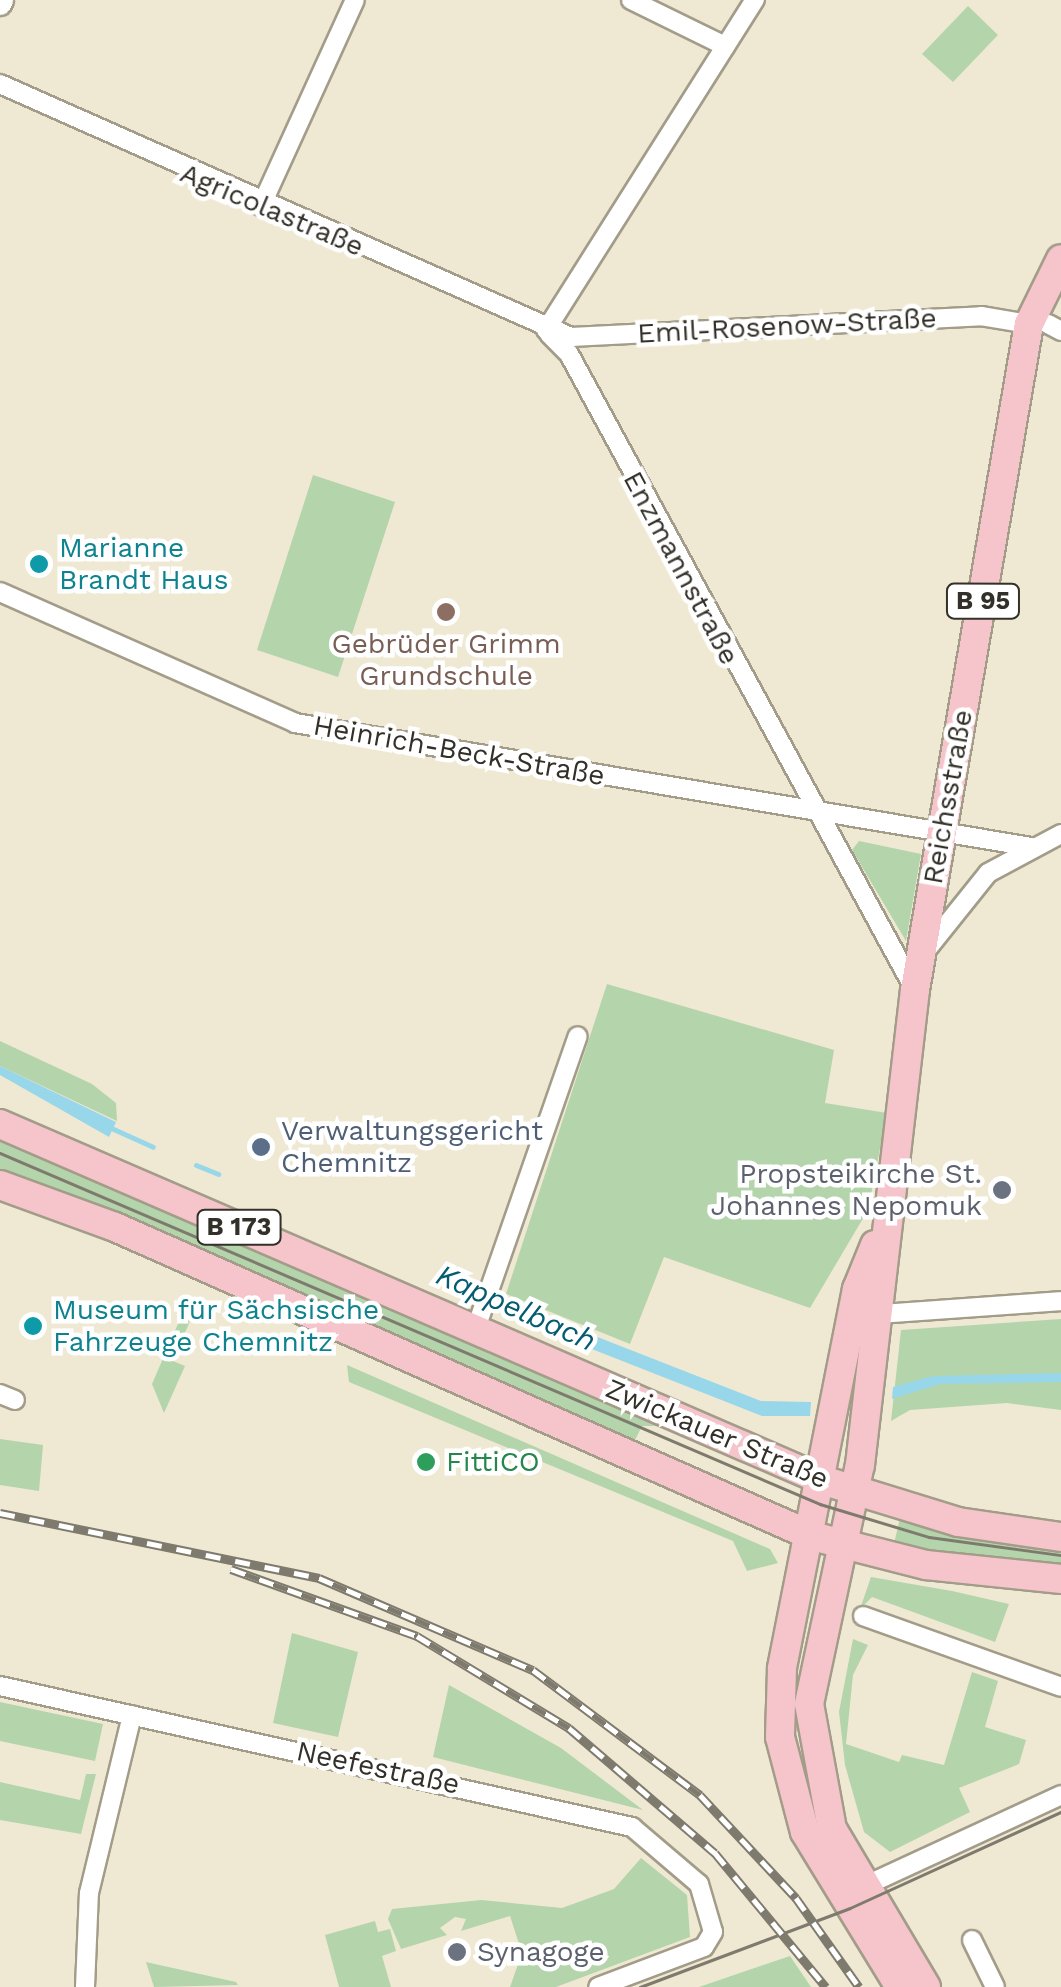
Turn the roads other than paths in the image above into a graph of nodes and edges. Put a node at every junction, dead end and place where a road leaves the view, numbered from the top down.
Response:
1 (355, 0) edge
2 (630, 0) edge
3 (754, 0) edge
4 (726, 46) junction
5 (0, 84) edge
6 (261, 206) junction
7 (1061, 259) edge
8 (1061, 288) edge
9 (1046, 326) edge
10 (546, 330) junction
11 (0, 592) edge
12 (813, 810) junction
13 (942, 832) junction
14 (1061, 834) edge
15 (1031, 847) junction
16 (920, 960) junction
17 (915, 990) junction
18 (578, 1036) dead end
19 (0, 1124) edge
20 (0, 1185) edge
21 (883, 1226) junction
22 (1061, 1302) edge
23 (880, 1314) junction
24 (478, 1322) junction
25 (825, 1481) junction
26 (856, 1493) junction
27 (812, 1536) junction
28 (1061, 1537) edge
29 (844, 1546) junction
30 (1061, 1579) edge
31 (863, 1616) dead end
32 (0, 1686) edge
33 (1061, 1686) edge
34 (132, 1715) junction
35 (1061, 1795) edge
36 (854, 1894) junction
37 (972, 1940) dead end
38 (85, 1987) edge
39 (598, 1987) edge
40 (900, 1987) edge
41 (926, 1987) edge
42 (995, 1987) edge

1 - 6 street
2 - 4 street
3 - 4 street
4 - 10 street
5 - 6 street, Agricolastraße
6 - 10 street, Agricolastraße
7 - 9 main road, Reichsstraße / B 95
8 - 9 main road, Reichsstraße / B 95
9 - 10 street, Emil-Rosenow-Straße
9 - 13 main road, Reichsstraße / B 95
10 - 12 street, Enzmannstraße
11 - 12 street, Heinrich-Beck-Straße
12 - 13 street, Heinrich-Beck-Straße
12 - 17 street, Enzmannstraße
13 - 15 street, Heinrich-Beck-Straße
13 - 16 main road, Reichsstraße / B 95
14 - 15 street
15 - 16 street
16 - 17 main road, Reichsstraße / B 95
17 - 21 main road, Reichsstraße / B 95
18 - 24 street
19 - 24 main road, Zwickauer Straße / B 173
20 - 27 main road, Zwickauer Straße / B 173
21 - 23 main road, Reichsstraße / B 95
21 - 25 main road, Reichsstraße / B 95
22 - 23 street
23 - 26 main road, Reichsstraße / B 95
24 - 25 main road, Zwickauer Straße / B 173
25 - 26 main road, Zwickauer Straße / B 173
25 - 27 main road, Reichsstraße / B 95
26 - 28 main road, Zwickauer Straße / B 173
26 - 29 main road, Reichsstraße
27 - 29 main road, Zwickauer Straße / B 173
27 - 36 main road, Reichsstraße
29 - 30 main road, Zwickauer Straße / B 173
29 - 36 main road, Reichsstraße
31 - 33 street
32 - 34 street, Neefestraße
34 - 38 street
34 - 39 street, Neefestraße
35 - 36 street
36 - 40 main road, Reichsstraße
36 - 41 main road, Reichsstraße
37 - 42 street

